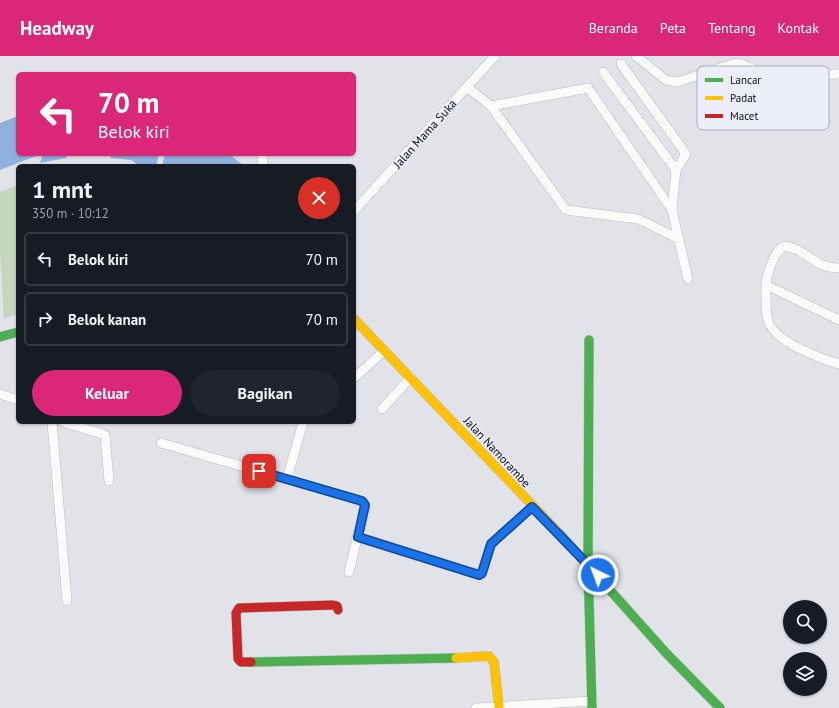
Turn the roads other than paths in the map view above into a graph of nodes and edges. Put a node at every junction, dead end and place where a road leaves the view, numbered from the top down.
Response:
1 (495, 56) edge
2 (636, 56) edge
3 (622, 64) dead end
4 (727, 66) edge
5 (747, 66) edge
6 (603, 72) dead end
7 (829, 74) edge
8 (839, 74) edge
9 (697, 75) edge
10 (467, 87) junction
11 (491, 106) junction
12 (676, 170) junction
13 (356, 209) edge
14 (672, 210) junction
15 (679, 239) junction
16 (839, 268) edge
17 (688, 279) dead end
18 (766, 285) junction
19 (839, 320) edge
20 (356, 321) edge
21 (16, 333) edge
22 (0, 337) edge
23 (589, 340) dead end
24 (384, 350) junction
25 (839, 364) edge
26 (356, 376) edge
27 (411, 377) junction
28 (0, 394) edge
29 (16, 399) edge
30 (382, 409) dead end
31 (52, 424) edge
32 (69, 424) edge
33 (302, 424) edge
34 (161, 443) dead end
35 (287, 479) junction
36 (108, 481) dead end
37 (532, 507) junction
38 (358, 537) junction
39 (588, 564) junction
40 (349, 572) dead end
41 (67, 601) dead end
42 (338, 610) dead end
43 (592, 705) edge
44 (499, 707) edge
45 (476, 708) edge
46 (720, 708) edge

1 - 10 street, Jalan Mama Suka
2 - 9 street
3 - 12 street
4 - 5 street
6 - 12 street
7 - 8 street
10 - 11 street
10 - 13 street, Jalan Mama Suka
11 - 14 street
11 - 15 street
12 - 14 street
14 - 15 street
15 - 17 street
16 - 18 street
18 - 19 street
18 - 25 street
20 - 24 street, Jalan Namorambe
21 - 22 street
23 - 39 street
24 - 26 street
24 - 27 street, Jalan Namorambe
27 - 30 street
27 - 37 street, Jalan Namorambe
28 - 29 street
31 - 41 street
32 - 36 street
33 - 35 street
34 - 35 street
35 - 38 street
37 - 38 street
37 - 39 street, Jalan Namorambe
38 - 40 street
39 - 43 street
39 - 46 street, Jalan Namorambe
42 - 44 street
43 - 44 street
44 - 45 street

